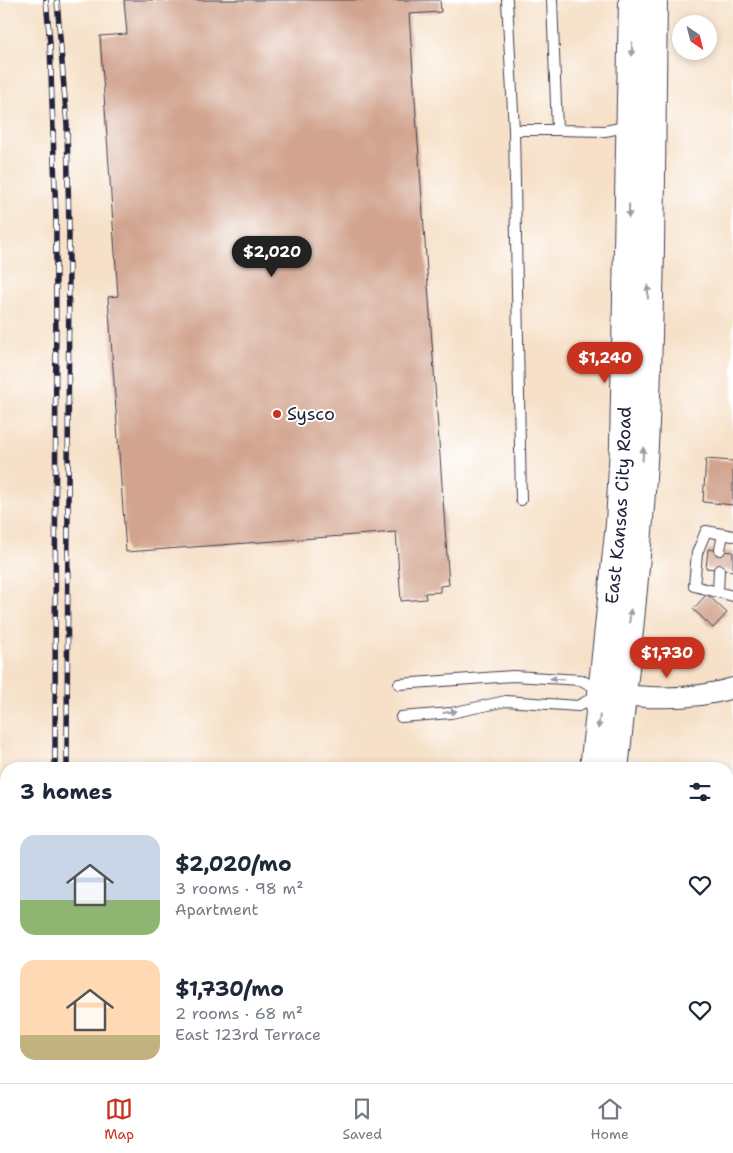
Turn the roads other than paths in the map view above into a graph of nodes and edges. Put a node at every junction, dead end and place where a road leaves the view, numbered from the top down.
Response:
1 (507, 0) edge
2 (552, 0) edge
3 (633, 0) edge
4 (653, 0) edge
5 (641, 125) junction
6 (514, 130) junction
7 (557, 130) junction
8 (521, 500) dead end
9 (728, 535) edge
10 (720, 550) dead end
11 (719, 570) dead end
12 (718, 592) junction
13 (733, 596) edge
14 (399, 684) dead end
15 (733, 688) edge
16 (612, 694) junction
17 (401, 717) dead end
18 (596, 762) edge
19 (614, 762) edge

1 - 6 lane
2 - 7 lane
3 -> 5 main road, East Kansas City Road
4 - 5 main road, East Kansas City Road
5 - 7 lane
5 - 16 main road, East Kansas City Road
6 - 7 lane
6 - 8 lane
9 - 10 lane
9 - 12 lane
11 - 12 lane
12 - 13 lane
16 -> 14 lane
15 - 16 street
17 -> 16 lane
16 -> 18 main road, East Kansas City Road
16 - 19 main road, East Kansas City Road

